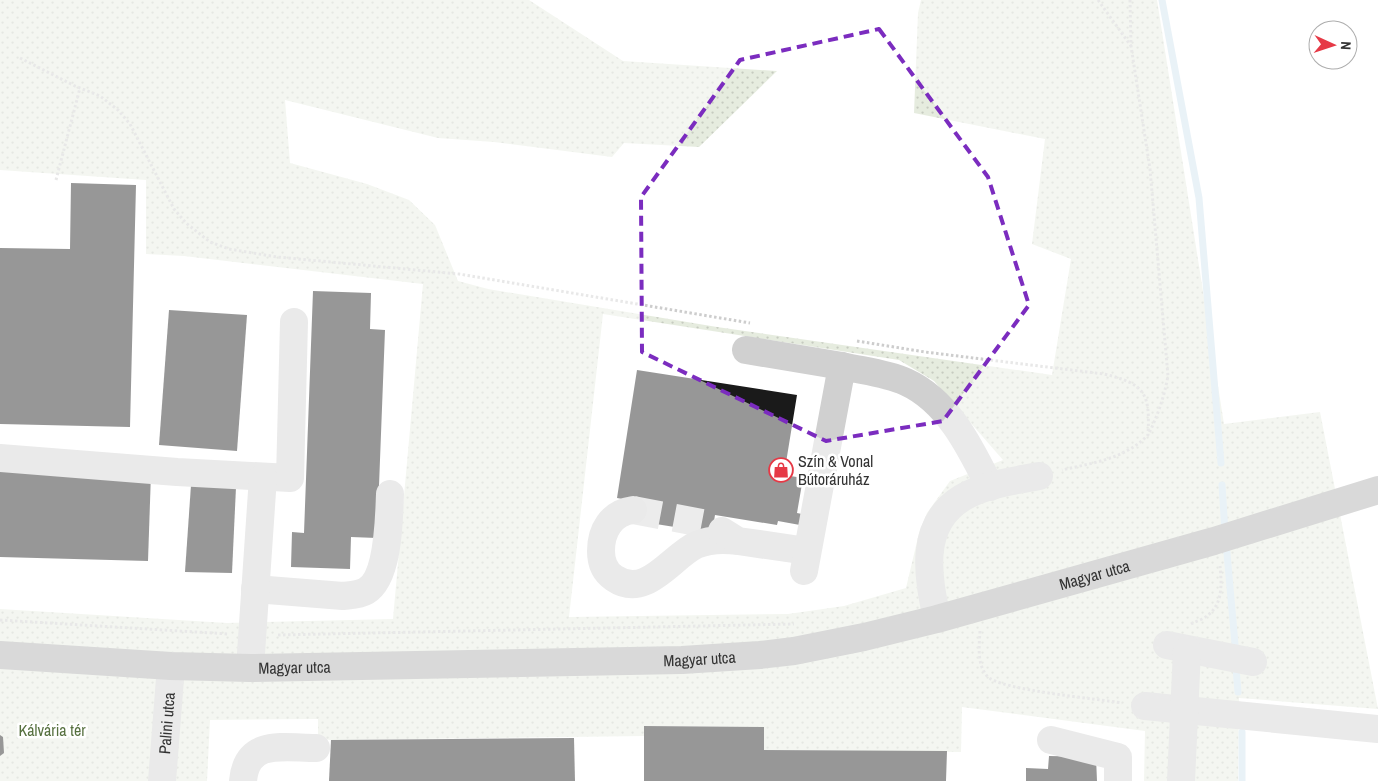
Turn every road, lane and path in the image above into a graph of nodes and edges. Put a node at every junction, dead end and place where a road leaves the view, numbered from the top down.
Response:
1 (1098, 0) edge
2 (1130, 0) edge
3 (1131, 46) junction
4 (20, 58) dead end
5 (80, 88) junction
6 (56, 180) dead end
7 (294, 322) dead end
8 (753, 324) dead end
9 (851, 340) dead end
10 (746, 350) dead end
11 (842, 366) junction
12 (1148, 435) junction
13 (0, 458) edge
14 (1039, 476) joint
15 (263, 477) junction
16 (990, 487) junction
17 (1378, 490) edge
18 (390, 494) dead end
19 (633, 510) tunnel mouth
20 (713, 525) tunnel mouth
21 (1214, 540) junction
22 (738, 541) junction
23 (255, 589) junction
24 (937, 619) junction
25 (0, 620) edge
26 (802, 623) dead end
27 (1191, 623) dead end
28 (252, 635) junction
29 (979, 646) dead end
30 (0, 655) edge
31 (1253, 662) dead end
32 (171, 666) junction
33 (250, 668) junction
34 (1145, 706) joint
35 (1184, 709) junction
36 (1378, 729) edge
37 (1050, 740) dead end
38 (316, 748) dead end
39 (162, 781) edge
40 (243, 781) edge
41 (1118, 781) edge
42 (1181, 781) edge

1 - 3 path
2 - 3 path
3 - 12 path
4 - 5 path
5 - 6 path
5 - 8 path
7 - 15 street
9 - 12 path
10 - 11 street
11 - 16 street
11 - 22 street
12 - 14 path
13 - 15 street
14 - 16 street
15 - 23 street
16 - 24 street
17 - 21 main road, Magyar utca
18 - 23 street
19 - 22 street
20 - 22 street
21 - 24 main road, Magyar utca
21 - 27 path
23 - 28 street
24 - 33 main road, Magyar utca
25 - 28 path
26 - 28 path
28 - 33 street
29 - 34 path
30 - 32 main road, Magyar utca
31 - 35 street
32 - 33 main road, Magyar utca
32 - 39 street, Palini utca
34 - 35 street
35 - 36 street
35 - 42 street
37 - 41 street
38 - 40 street

